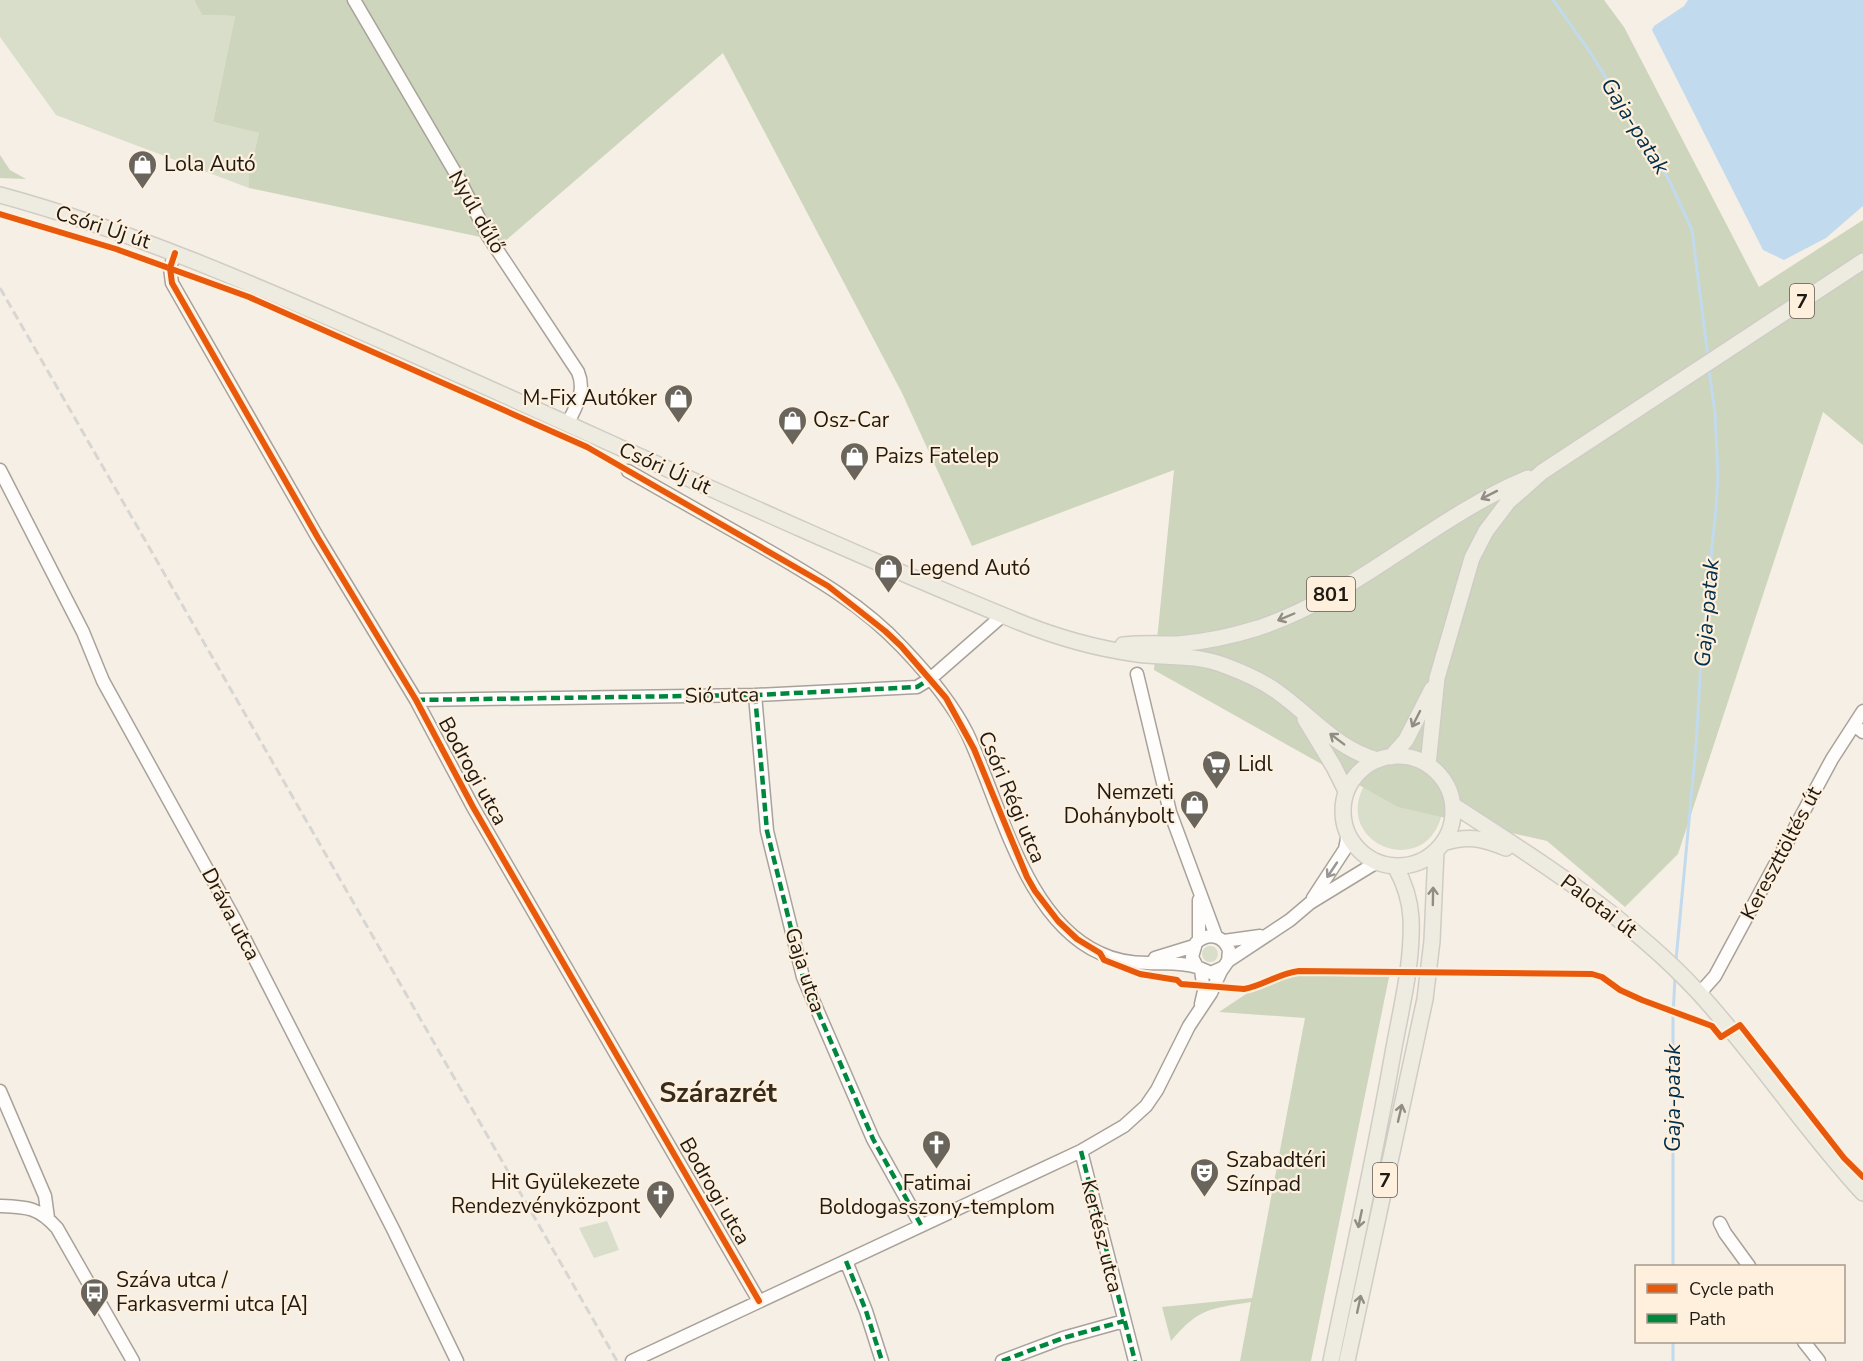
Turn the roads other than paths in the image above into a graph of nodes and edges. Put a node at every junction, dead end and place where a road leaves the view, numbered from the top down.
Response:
1 (354, 0) edge
2 (0, 195) edge
3 (175, 253) junction
4 (1863, 261) edge
5 (568, 423) junction
6 (0, 470) edge
7 (628, 471) dead end
8 (1542, 472) junction
9 (1002, 616) junction
10 (1096, 647) junction
11 (1137, 674) dead end
12 (1437, 678) junction
13 (930, 679) junction
14 (755, 695) junction
15 (416, 700) junction
16 (1300, 711) junction
17 (1863, 711) edge
18 (1858, 728) edge
19 (1384, 758) junction
20 (1428, 765) junction
21 (1346, 791) junction
22 (1453, 805) junction
23 (1348, 834) junction
24 (1439, 847) junction
25 (1377, 862) junction
26 (1544, 864) junction
27 (1395, 866) junction
28 (1198, 893) junction
29 (1310, 903) junction
30 (1265, 935) junction
31 (1220, 939) junction
32 (1196, 943) junction
33 (1136, 962) junction
34 (1226, 963) junction
35 (1199, 969) junction
36 (1696, 990) junction
37 (1201, 1007) junction
38 (0, 1091) edge
39 (1081, 1151) junction
40 (1863, 1193) edge
41 (0, 1206) edge
42 (48, 1218) junction
43 (1720, 1223) dead end
44 (921, 1225) junction
45 (846, 1261) junction
46 (1748, 1265) edge
47 (759, 1302) junction
48 (1124, 1321) junction
49 (1806, 1343) edge
50 (133, 1361) edge
51 (457, 1361) edge
52 (632, 1361) edge
53 (882, 1361) edge
54 (1002, 1361) edge
55 (1135, 1361) edge
56 (1331, 1361) edge
57 (1347, 1361) edge
58 (1819, 1361) edge

1 - 5 street, Nyúl dűlő
2 - 3 main road, Csóri Új út / 801
3 - 5 main road, Csóri Új út / 801
3 - 15 street, Bodrogi utca
4 - 8 main road, 7
5 - 9 main road, Csóri Új út / 801
6 - 51 street, Dráva utca
7 - 13 street, Csóri Régi utca
8 -> 10 main road, 801
8 - 12 main road, 7
9 - 10 main road, Csóri Új út / 801
9 - 13 street, Sió utca
10 - 16 main road, 801
11 - 28 street
12 -> 19 main road, 7
12 - 20 main road, 7
13 - 14 street, Sió utca
13 - 33 street, Csóri Régi utca
14 - 15 street, Sió utca
14 - 44 street, Gaja utca
15 - 47 street, Bodrogi utca
19 -> 16 main road, 801
16 - 21 main road, 801
17 - 18 street, Kereszttöltés út
18 - 36 street, Kereszttöltés út
19 - 20 main road
19 - 21 main road, 7
20 - 22 main road
21 - 23 main road
22 - 24 main road, 7
22 - 26 main road, Palotai út
23 - 25 main road
23 -> 29 street
24 - 26 main road, Palotai út
24 - 27 main road
57 -> 24 main road, 7
25 - 27 main road
25 - 29 street
26 - 36 main road, Palotai út
27 -> 56 main road, 7
28 - 31 street
28 - 32 street
29 - 30 street
30 - 31 street
30 - 34 street
31 - 32 street
31 - 34 street
32 - 33 street, Csóri Régi utca
32 - 35 street
33 - 35 street, Csóri Régi utca
34 - 35 street
34 - 37 street
35 - 37 street
36 - 40 main road
37 - 39 street
38 - 42 street
39 - 44 street
39 - 48 street, Kertész utca
41 - 42 street
42 - 50 street
43 - 46 street
44 - 45 street
45 - 47 street
45 - 53 street
47 - 52 street
48 - 54 street, Kertész utca
48 - 55 street, Kertész utca
49 - 58 street

